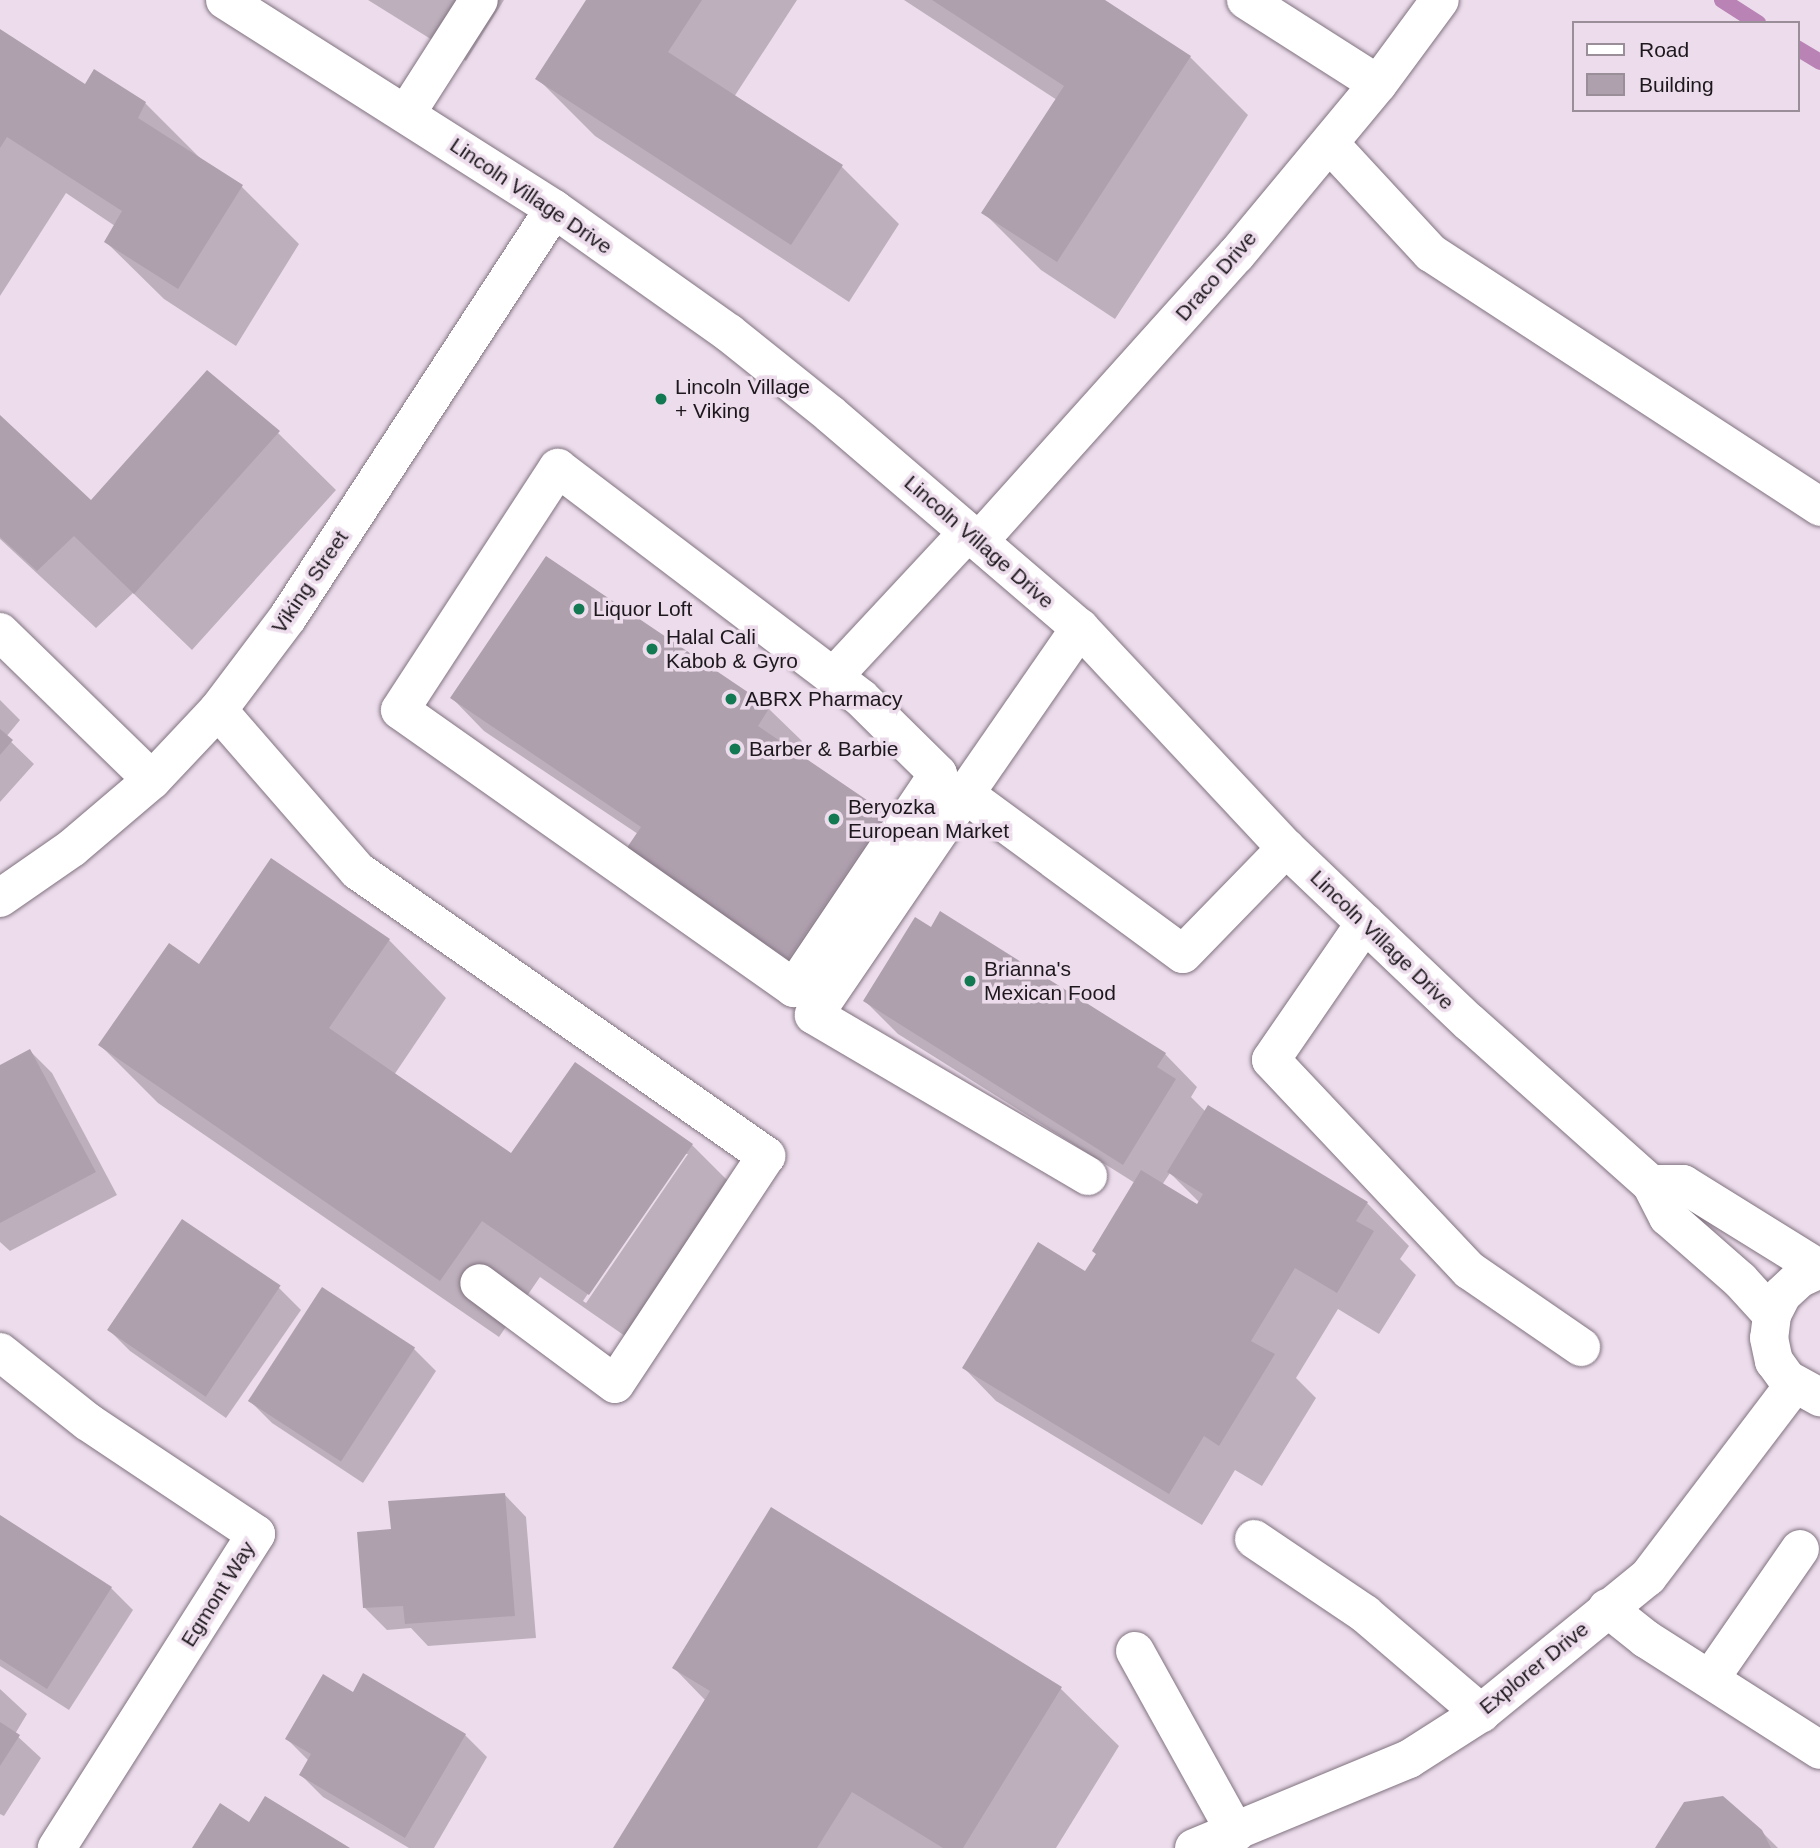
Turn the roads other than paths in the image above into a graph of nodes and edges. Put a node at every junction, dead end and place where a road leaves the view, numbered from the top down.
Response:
1 (225, 0) edge
2 (479, 0) edge
3 (1246, 0) edge
4 (1439, 0) edge
5 (1378, 84) junction
6 (406, 114) junction
7 (1329, 144) junction
8 (554, 209) junction
9 (1820, 507) edge
10 (973, 536) junction
11 (1080, 628) junction
12 (0, 632) edge
13 (833, 677) junction
14 (218, 710) junction
15 (152, 780) junction
16 (965, 794) junction
17 (1286, 848) junction
18 (0, 898) edge
19 (1365, 923) junction
20 (1087, 1176) dead end
21 (1651, 1184) junction
22 (1820, 1269) edge
23 (479, 1283) dead end
24 (1772, 1315) junction
25 (1581, 1347) dead end
26 (0, 1352) edge
27 (1807, 1391) edge
28 (1254, 1539) dead end
29 (1800, 1549) dead end
30 (1607, 1608) junction
31 (1135, 1651) dead end
32 (1710, 1678) junction
33 (1481, 1713) junction
34 (1820, 1750) edge
35 (1236, 1833) junction
36 (57, 1848) edge
37 (1194, 1848) edge

1 - 6 street, Lincoln Village Drive
2 - 6 street
3 - 5 street
4 - 5 street, Draco Drive
5 - 7 street, Draco Drive
6 - 8 street, Lincoln Village Drive
7 - 9 street
7 - 10 street, Draco Drive
8 - 10 street, Lincoln Village Drive
8 - 14 street, Viking Street
10 - 11 street, Lincoln Village Drive
10 - 13 street, Draco Drive
11 - 16 street
11 - 17 street, Lincoln Village Drive
12 - 15 street
13 - 13 street
14 - 15 street, Viking Street
14 - 23 street
15 - 18 street, Viking Street
16 - 17 street
16 - 20 street
17 - 19 street, Lincoln Village Drive
19 - 21 street, Lincoln Village Drive
19 - 25 street
21 - 22 street
21 - 24 street, Lincoln Village Drive
22 - 24 street
24 - 27 street
26 - 36 street, Egmont Way
27 - 30 street, Explorer Drive
28 - 33 street
29 - 32 street
30 - 32 street
30 - 33 street, Explorer Drive
31 - 35 street
32 - 34 street
33 - 35 street, Explorer Drive
35 - 37 street, Explorer Drive

